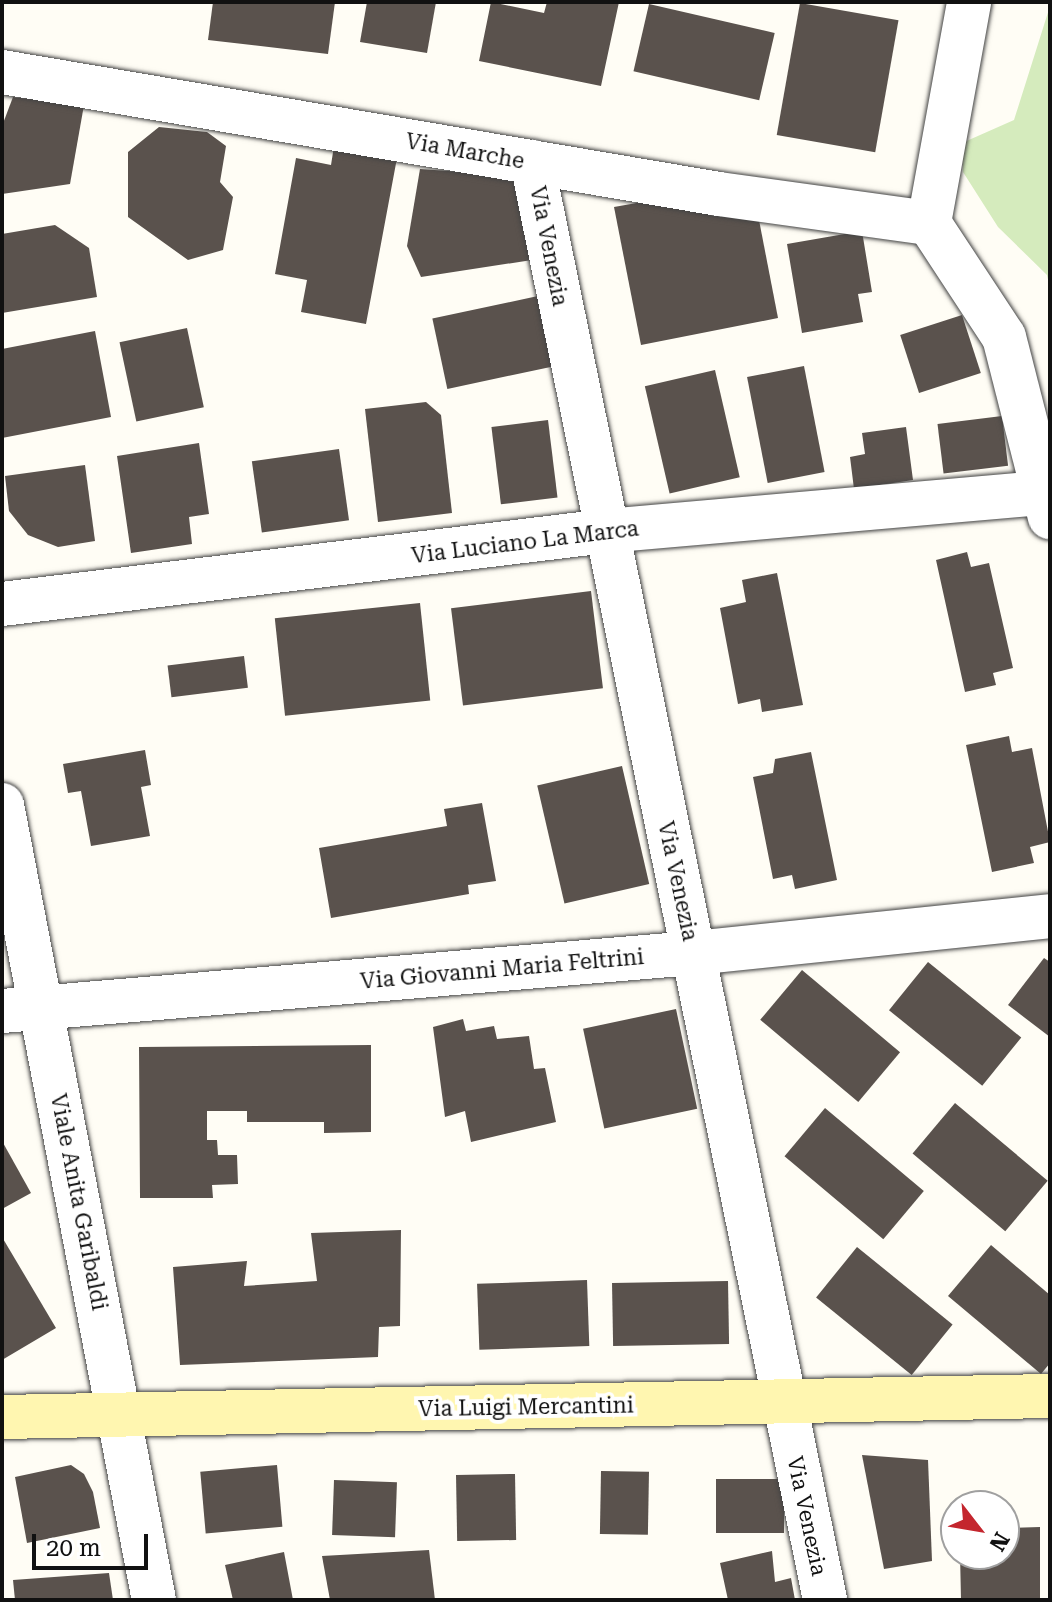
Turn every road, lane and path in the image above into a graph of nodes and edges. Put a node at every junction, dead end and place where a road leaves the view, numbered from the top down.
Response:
1 (969, 2) edge
2 (2, 72) edge
3 (532, 162) junction
4 (929, 223) junction
5 (1048, 500) edge
6 (606, 531) junction
7 (2, 604) edge
8 (2, 805) edge
9 (1050, 916) edge
10 (693, 953) junction
11 (22, 1009) edge
12 (1050, 1396) edge
13 (784, 1401) junction
14 (119, 1415) junction
15 (2, 1417) edge
16 (154, 1600) edge
17 (825, 1600) edge

1 - 4 street
2 - 3 street, Via Marche
3 - 4 street, Via Marche
3 - 6 street, Via Venezia
4 - 5 street
5 - 6 street, Via Luciano La Marca
6 - 7 street, Via Luciano La Marca
6 - 10 street, Via Venezia
8 - 11 street, Viale Anita Garibaldi
9 - 10 street, Via Giovanni Maria Feltrini
10 - 11 street, Via Giovanni Maria Feltrini
10 - 13 street, Via Venezia
11 - 14 street, Viale Anita Garibaldi
12 - 13 street, Via Luigi Mercantini
13 - 14 street, Via Luigi Mercantini
13 - 17 street, Via Venezia
14 - 15 street, Via Luigi Mercantini
14 - 16 street, Viale Anita Garibaldi

